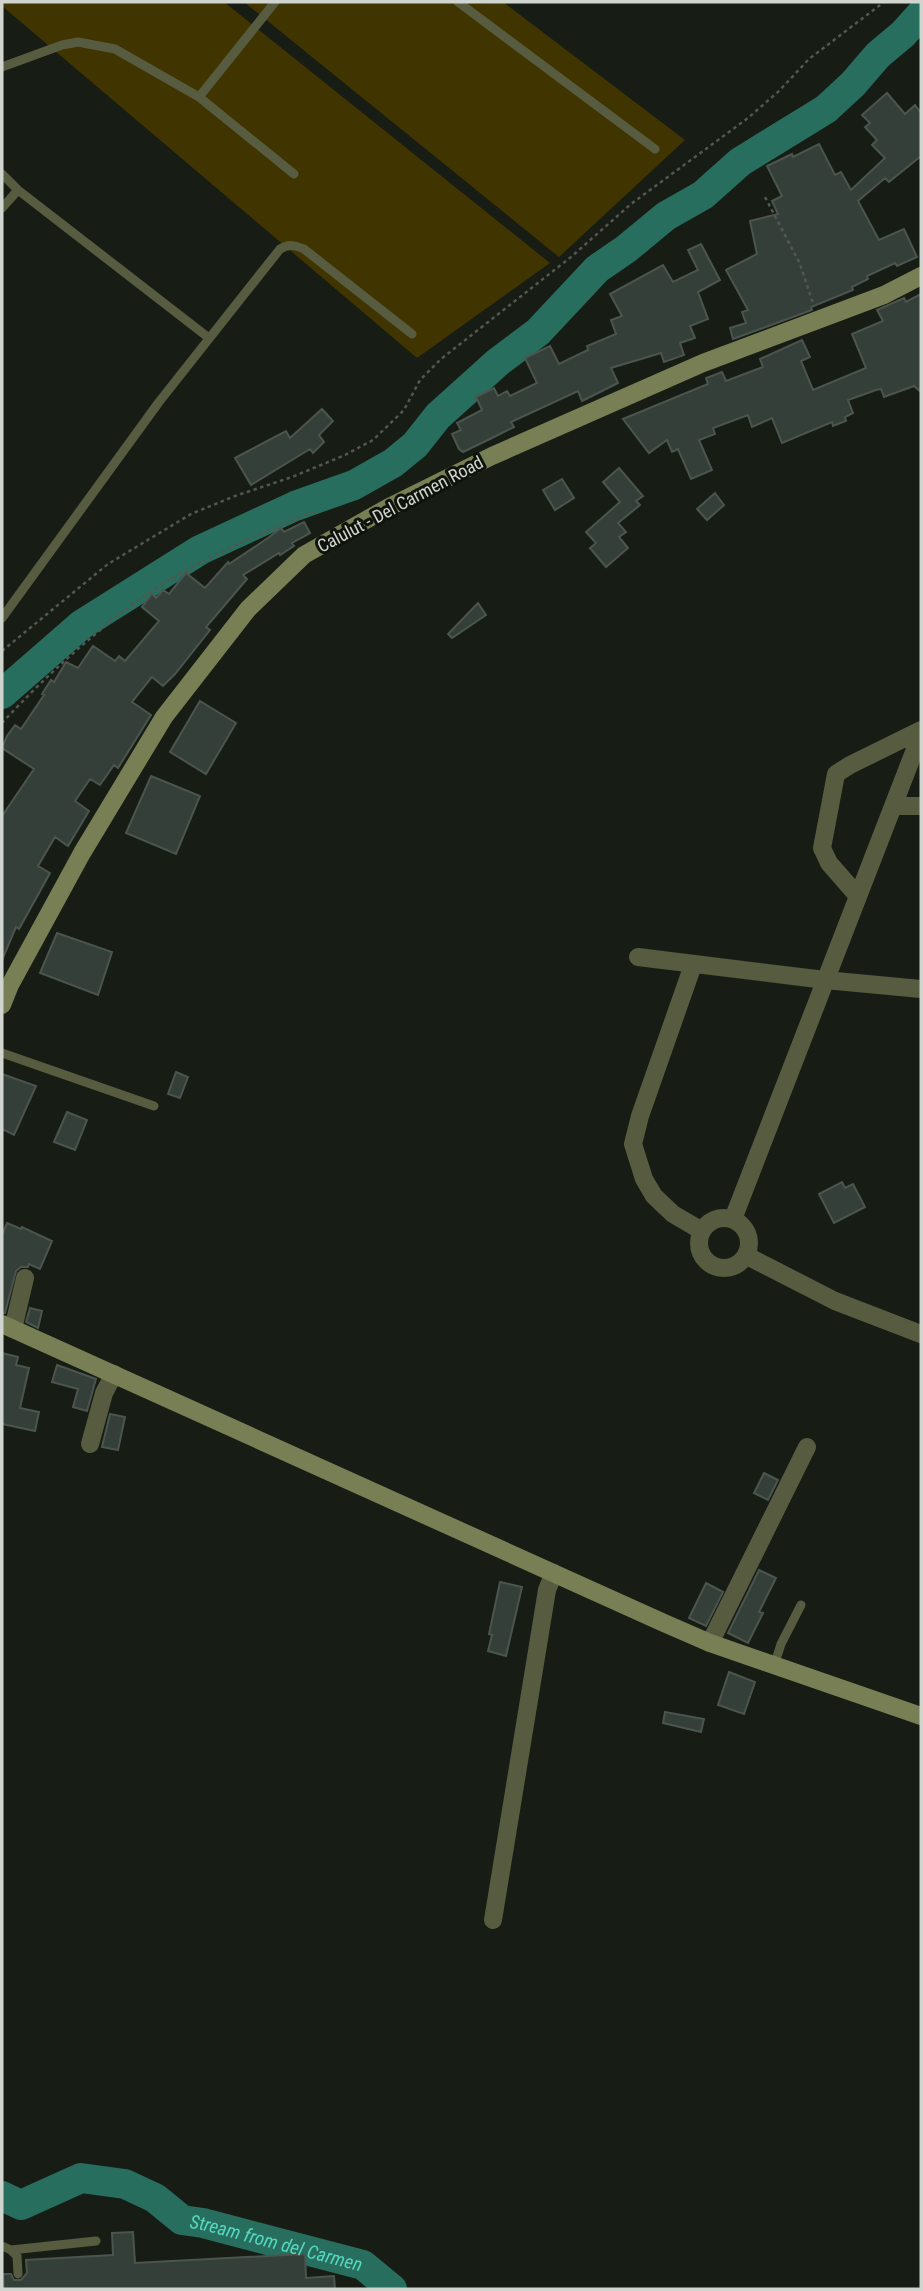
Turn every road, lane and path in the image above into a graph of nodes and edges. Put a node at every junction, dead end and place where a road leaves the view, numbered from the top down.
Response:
1 (275, 2) edge
2 (458, 2) edge
3 (884, 2) edge
4 (2, 67) edge
5 (199, 97) junction
6 (655, 149) dead end
7 (2, 174) edge
8 (294, 174) dead end
9 (18, 190) junction
10 (765, 197) dead end
11 (2, 208) edge
12 (921, 276) edge
13 (819, 320) junction
14 (412, 334) dead end
15 (209, 338) junction
16 (315, 511) dead end
17 (2, 618) edge
18 (2, 651) edge
19 (2, 723) edge
20 (921, 732) edge
21 (894, 806) junction
22 (921, 806) edge
23 (858, 895) junction
24 (638, 957) dead end
25 (693, 965) junction
26 (825, 980) junction
27 (921, 989) edge
28 (2, 1005) edge
29 (2, 1053) edge
30 (154, 1106) dead end
31 (733, 1219) junction
32 (702, 1231) junction
33 (747, 1256) junction
34 (25, 1278) dead end
35 (7, 1326) edge
36 (921, 1334) edge
37 (114, 1374) junction
38 (90, 1444) dead end
39 (807, 1447) dead end
40 (554, 1573) junction
41 (801, 1605) dead end
42 (710, 1643) junction
43 (774, 1666) junction
44 (921, 1716) edge
45 (493, 1920) dead end
46 (96, 2241) dead end
47 (7, 2248) edge
48 (18, 2274) dead end

1 - 5 lane
2 - 6 lane
3 - 18 path
4 - 5 lane
5 - 8 lane
7 - 9 lane
9 - 11 lane
9 - 15 lane
10 - 13 path
12 - 13 main road, Calulut - Del Carmen Road
13 - 28 main road, Calulut - Del Carmen Road
14 - 15 lane
15 - 17 lane
16 - 19 path
20 - 21 street
20 - 23 street
21 - 22 street
21 - 23 street
23 - 26 street
24 - 25 street
25 - 26 street
25 - 32 street
26 - 27 street
26 - 31 street
29 - 30 lane
31 - 32 street
31 - 33 street
32 - 33 street
33 - 36 street
34 - 35 street
35 - 37 main road
37 - 38 street
37 - 40 main road
39 - 42 street
40 - 42 main road
40 - 45 street
41 - 43 lane
42 - 43 main road
43 - 44 main road
46 - 47 lane
47 - 48 lane

